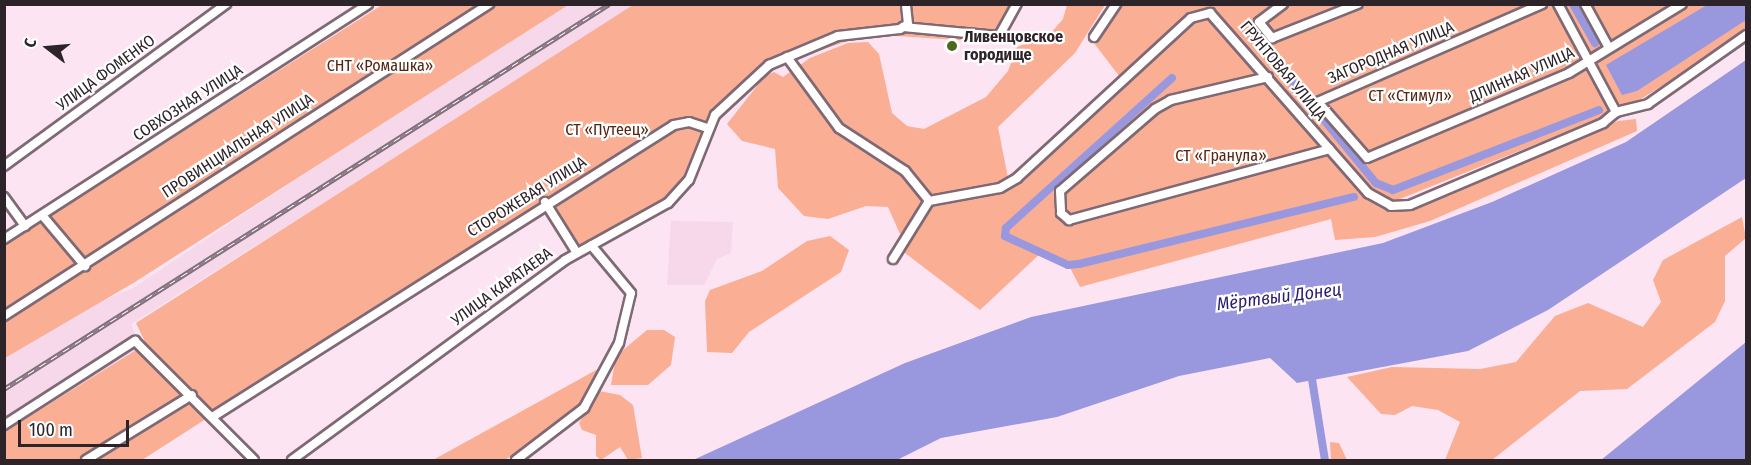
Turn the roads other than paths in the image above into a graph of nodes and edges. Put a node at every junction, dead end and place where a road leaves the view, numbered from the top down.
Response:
1 (226, 4) edge
2 (368, 4) edge
3 (489, 4) edge
4 (906, 4) edge
5 (1017, 4) edge
6 (1116, 4) edge
7 (1283, 4) edge
8 (1358, 4) edge
9 (1542, 4) edge
10 (1558, 4) edge
11 (1585, 4) edge
12 (1682, 4) edge
13 (903, 27) junction
14 (1746, 35) edge
15 (1094, 37) dead end
16 (1610, 48) junction
17 (787, 57) junction
18 (1591, 60) junction
19 (1268, 77) junction
20 (1616, 112) junction
21 (708, 128) junction
22 (1330, 149) junction
23 (1367, 158) joint
24 (4, 166) edge
25 (4, 196) edge
26 (928, 201) junction
27 (545, 202) junction
28 (42, 215) junction
29 (25, 226) junction
30 (4, 239) edge
31 (591, 245) junction
32 (577, 253) junction
33 (893, 259) dead end
34 (85, 266) junction
35 (4, 316) edge
36 (192, 395) junction
37 (214, 416) junction
38 (4, 425) edge
39 (86, 460) edge
40 (254, 460) edge
41 (292, 460) edge
42 (516, 460) edge

1 - 24 street, УЛИЦА ФОМЕНКО
2 - 28 street, СОВХОЗНАЯ УЛИЦА
3 - 34 street, ПРОВИНЦИАЛЬНАЯ УЛИЦА
4 - 13 street
5 - 13 street
6 - 15 street
7 - 8 street
9 - 23 street, ЗАГОРОДНАЯ УЛИЦА
10 - 18 street
11 - 16 street
12 - 16 street, ДЛИННАЯ УЛИЦА
13 - 17 street
14 - 20 street, ГРУНТОВАЯ УЛИЦА
16 - 18 street, ДЛИННАЯ УЛИЦА
17 - 21 street
17 - 26 street
18 - 20 street
18 - 23 street, ДЛИННАЯ УЛИЦА
19 - 22 street, ГРУНТОВАЯ УЛИЦА
19 - 22 street
19 - 26 street, ГРУНТОВАЯ УЛИЦА
20 - 22 street, ГРУНТОВАЯ УЛИЦА
21 - 27 street, СТОРОЖЕВАЯ УЛИЦА
21 - 31 street, УЛИЦА КАРАТАЕВА
25 - 29 street
26 - 33 street
27 - 32 street
27 - 37 street, СТОРОЖЕВАЯ УЛИЦА
28 - 29 street, СОВХОЗНАЯ УЛИЦА
28 - 34 street
29 - 30 street, СОВХОЗНАЯ УЛИЦА
31 - 32 street, УЛИЦА КАРАТАЕВА
31 - 42 street
32 - 41 street, УЛИЦА КАРАТАЕВА
34 - 35 street, ПРОВИНЦИАЛЬНАЯ УЛИЦА
36 - 37 street
36 - 38 street
36 - 39 street
37 - 40 street

